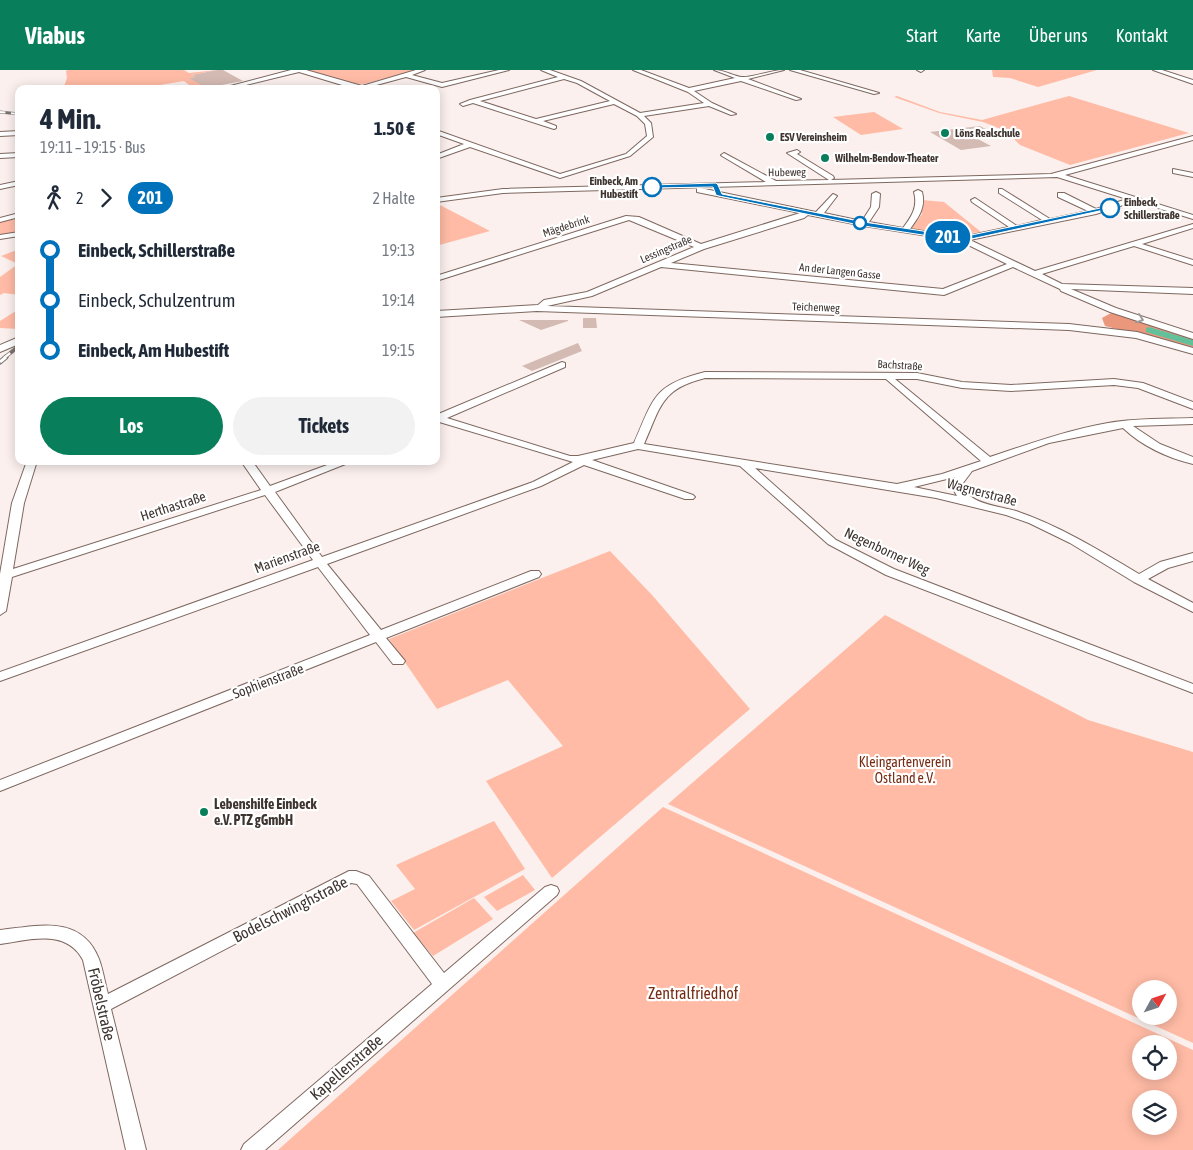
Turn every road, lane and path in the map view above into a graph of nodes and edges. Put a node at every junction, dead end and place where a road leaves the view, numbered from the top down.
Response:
1 (299, 70) edge
2 (422, 70) edge
3 (506, 70) edge
4 (544, 70) edge
5 (636, 70) edge
6 (717, 70) edge
7 (781, 70) edge
8 (794, 70) edge
9 (1156, 70) edge
10 (406, 74) junction
11 (566, 77) junction
12 (744, 80) junction
13 (1193, 82) edge
14 (342, 84) junction
15 (238, 85) edge
16 (338, 85) edge
17 (349, 85) edge
18 (370, 85) edge
19 (442, 85) junction
20 (453, 88) dead end
21 (689, 90) junction
22 (876, 93) dead end
23 (798, 99) dead end
24 (472, 101) junction
25 (614, 102) junction
26 (463, 104) dead end
27 (710, 104) junction
28 (733, 114) dead end
29 (639, 115) junction
30 (536, 121) junction
31 (554, 127) dead end
32 (15, 133) edge
33 (440, 133) edge
34 (0, 134) edge
35 (1193, 138) edge
36 (472, 144) junction
37 (797, 152) dead end
38 (15, 155) edge
39 (724, 155) dead end
40 (0, 156) edge
41 (440, 156) edge
42 (796, 163) dead end
43 (807, 166) junction
44 (1176, 171) dead end
45 (1059, 175) junction
46 (1193, 175) edge
47 (560, 176) junction
48 (839, 182) junction
49 (774, 183) junction
50 (15, 184) edge
51 (0, 187) edge
52 (561, 189) junction
53 (717, 189) junction
54 (1002, 191) dead end
55 (918, 192) dead end
56 (876, 194) dead end
57 (1061, 195) dead end
58 (833, 196) dead end
59 (1134, 198) junction
60 (440, 199) edge
61 (976, 200) dead end
62 (1096, 212) junction
63 (805, 213) junction
64 (817, 215) junction
65 (15, 216) edge
66 (1193, 217) edge
67 (0, 220) edge
68 (1050, 222) junction
69 (864, 224) junction
70 (1193, 226) edge
71 (1016, 228) junction
72 (905, 230) junction
73 (15, 235) edge
74 (0, 237) edge
75 (962, 239) junction
76 (1134, 244) junction
77 (700, 247) junction
78 (1193, 263) edge
79 (660, 264) junction
80 (1013, 264) junction
81 (1034, 274) junction
82 (440, 278) edge
83 (1060, 286) junction
84 (1193, 291) edge
85 (537, 308) junction
86 (440, 314) edge
87 (1193, 336) edge
88 (6, 337) dead end
89 (15, 340) edge
90 (15, 342) edge
91 (0, 349) edge
92 (1193, 351) edge
93 (562, 366) dead end
94 (888, 376) junction
95 (1193, 406) edge
96 (440, 420) edge
97 (440, 421) edge
98 (1193, 421) edge
99 (1125, 424) junction
100 (638, 446) junction
101 (583, 461) junction
102 (988, 461) junction
103 (1193, 461) edge
104 (744, 464) junction
105 (31, 465) edge
106 (249, 465) edge
107 (337, 465) edge
108 (968, 468) junction
109 (895, 488) junction
110 (268, 491) junction
111 (689, 497) dead end
112 (970, 503) junction
113 (1193, 557) edge
114 (319, 561) junction
115 (535, 574) dead end
116 (5, 575) junction
117 (1138, 579) junction
118 (1193, 608) edge
119 (0, 611) edge
120 (378, 638) junction
121 (398, 661) dead end
122 (0, 677) edge
123 (1193, 689) edge
124 (0, 786) edge
125 (551, 891) dead end
126 (0, 937) edge
127 (442, 984) junction
128 (102, 1004) junction
129 (136, 1150) edge
130 (251, 1150) edge

1 - 14 street
1 - 15 street
2 - 10 street
3 - 19 street
4 - 11 street
5 - 21 street
6 - 12 street
7 - 12 street
8 - 22 street
9 - 13 street
10 - 18 street
10 - 19 street
11 - 24 street
11 - 25 street
12 - 21 street
12 - 23 street
14 - 16 street
14 - 17 street
19 - 20 street
21 - 27 street
24 - 26 street
24 - 30 street
25 - 29 street
25 - 30 street
27 - 28 street
27 - 29 street
29 - 47 street
30 - 31 street
32 - 34 street
33 - 36 street
35 - 45 street, Hubeweg
36 - 41 street
36 - 47 street
37 - 43 street
38 - 40 street
39 - 49 street
42 - 43 street
43 - 48 street
44 - 46 street
45 - 48 street, Hubeweg
45 - 59 street
47 - 52 street
48 - 49 street, Hubeweg
49 - 53 street, Hubeweg
50 - 51 street
52 - 53 street
52 - 60 street
53 - 63 street
54 - 68 street
55 - 72 street
56 - 69 street
57 - 62 street
58 - 64 street
59 - 62 street
59 - 66 street
61 - 71 street
62 - 68 street
63 - 64 street
63 - 77 street, Lessingstraße
64 - 69 street
65 - 67 street
68 - 71 street
69 - 72 street
70 - 76 street
71 - 75 street
72 - 75 street
73 - 74 street
75 - 80 street
76 - 78 street
76 - 81 street
77 - 79 street, Lessingstraße
77 - 82 street, Mägdebrink
79 - 80 street, An der Langen Gasse
79 - 85 street, Lessingstraße
80 - 81 street
81 - 83 street
83 - 84 street
83 -> 87 street
85 - 86 street, Teichenweg
85 - 92 street, Teichenweg
88 - 89 street
90 - 91 street
93 - 96 street
94 - 95 street, Bachstraße
94 - 100 street, Bachstraße
94 - 102 street
97 - 101 street
98 - 99 street
99 - 102 street
99 - 103 street
100 - 101 street
100 - 104 street
101 - 111 street
101 - 114 street, Marienstraße
102 - 108 street
104 - 109 street, Wagnerstraße
104 - 123 street, Negenborner Weg
105 - 116 street
106 - 110 street
107 - 110 street, Herthastraße
108 - 109 street
108 - 112 street
109 - 112 street, Wagnerstraße
110 - 114 street
110 - 116 street, Herthastraße
112 - 117 street, Wagnerstraße
113 - 117 street
114 - 120 street
114 - 122 street, Marienstraße
115 - 120 street, Sophienstraße
116 - 119 street
117 - 118 street, Wagnerstraße
120 - 121 street
120 - 124 street, Sophienstraße
125 - 127 street, Kapellenstraße
126 - 128 street, Fröbelstraße
127 - 128 street, Bodelschwinghstraße
127 - 130 street, Kapellenstraße
128 - 129 street, Fröbelstraße

